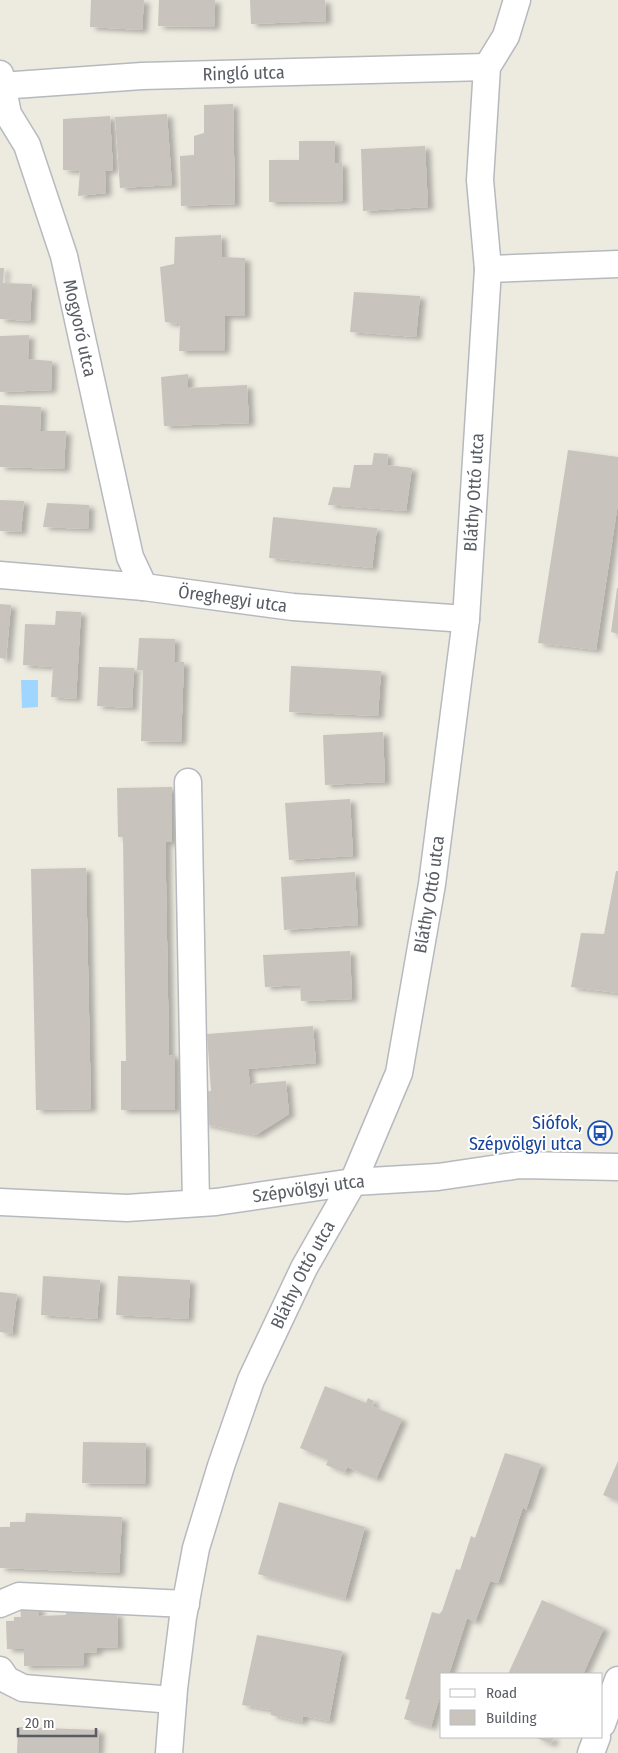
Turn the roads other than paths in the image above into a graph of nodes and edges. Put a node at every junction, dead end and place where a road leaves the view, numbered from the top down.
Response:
1 (517, 0) edge
2 (487, 67) junction
3 (0, 82) edge
4 (618, 264) edge
5 (488, 269) junction
6 (0, 575) edge
7 (144, 587) junction
8 (466, 619) junction
9 (188, 782) dead end
10 (618, 1167) edge
11 (353, 1182) junction
12 (0, 1202) edge
13 (196, 1203) junction
14 (0, 1604) edge
15 (186, 1604) junction
16 (0, 1670) edge
17 (618, 1680) edge
18 (173, 1700) junction
19 (603, 1721) edge
20 (597, 1738) edge
21 (169, 1753) edge
22 (591, 1753) edge

1 - 2 street, Bláthy Ottó utca
2 - 3 street, Ringló utca
2 - 5 street, Bláthy Ottó utca
3 - 7 street, Mogyoró utca
4 - 5 street
5 - 8 street, Bláthy Ottó utca
6 - 7 street, Öreghegyi utca
7 - 8 street, Öreghegyi utca
8 - 11 street, Bláthy Ottó utca
9 - 13 street
10 - 11 street, Szépvölgyi utca
11 - 13 street, Szépvölgyi utca
11 - 15 street, Bláthy Ottó utca
12 - 13 street, Szépvölgyi utca
14 - 15 street
15 - 18 street, Bláthy Ottó utca
16 - 18 street
17 - 19 street
18 - 21 street, Bláthy Ottó utca
20 - 22 street

